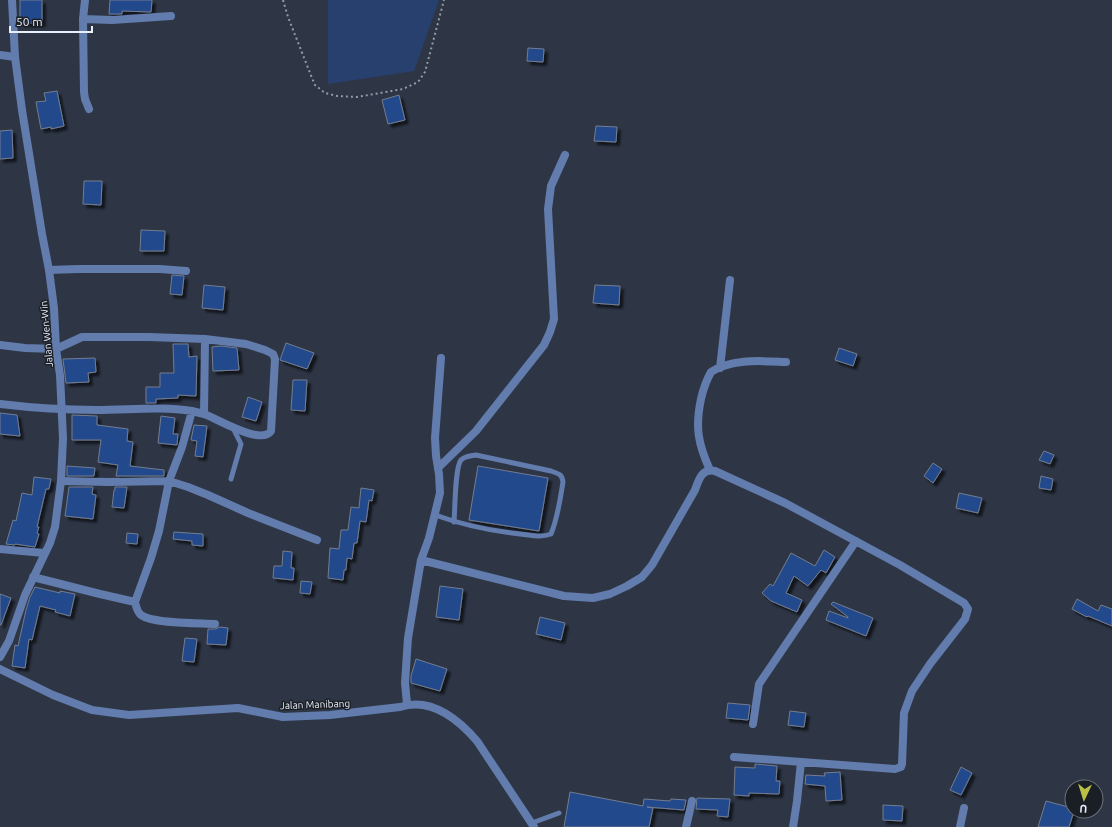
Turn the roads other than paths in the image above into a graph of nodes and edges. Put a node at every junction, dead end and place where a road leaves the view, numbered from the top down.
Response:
1 (12, 0) edge
2 (85, 0) edge
3 (171, 16) dead end
4 (83, 19) junction
5 (0, 55) edge
6 (15, 57) junction
7 (89, 109) dead end
8 (565, 155) dead end
9 (49, 270) junction
10 (186, 272) dead end
11 (730, 280) dead end
12 (205, 339) junction
13 (0, 345) edge
14 (56, 349) junction
15 (441, 358) dead end
16 (786, 362) dead end
17 (720, 368) junction
18 (0, 404) edge
19 (61, 410) junction
20 (192, 411) junction
21 (204, 414) junction
22 (233, 428) junction
23 (438, 468) junction
24 (710, 470) junction
25 (231, 478) dead end
26 (61, 481) junction
27 (169, 481) junction
28 (435, 515) junction
29 (454, 522) junction
30 (317, 540) dead end
31 (856, 541) junction
32 (0, 549) edge
33 (44, 553) junction
34 (421, 560) junction
35 (33, 577) junction
36 (135, 602) junction
37 (215, 624) dead end
38 (0, 657) edge
39 (0, 669) edge
40 (407, 704) junction
41 (753, 724) dead end
42 (734, 757) dead end
43 (801, 762) junction
44 (692, 801) dead end
45 (964, 808) dead end
46 (559, 813) dead end
47 (533, 825) edge
48 (686, 827) edge
49 (793, 827) edge
50 (960, 827) edge

1 - 6 street, Jalan Wen-Win
2 - 4 street
3 - 4 street
4 - 7 street
5 - 6 street
6 - 9 street, Jalan Wen-Win
8 - 23 street
9 - 10 street
9 - 14 street, Jalan Wen-Win
11 - 17 street
12 - 14 street
12 - 21 street
12 - 22 street
13 - 14 street
14 - 19 street, Jalan Wen-Win
15 - 23 street
16 - 17 street
17 - 24 street
18 - 19 street
19 - 20 street
19 - 26 street, Jalan Wen-Win
20 - 21 street
20 - 27 street
21 - 22 street
22 - 25 lane
23 - 28 street
24 - 31 street
24 - 34 street
26 - 27 street
26 - 33 street, Jalan Wen-Win
27 - 30 street
27 - 36 street
28 - 29 lane
28 - 34 street
29 - 29 lane
31 - 41 street
31 - 43 street
32 - 33 street
33 - 35 street, Jalan Wen-Win
34 - 40 street
35 - 36 street
35 - 38 street, Jalan Wen-Win
36 - 37 street
39 - 40 street, Jalan Manibang
40 - 47 street, Jalan Manibang
42 - 43 street
43 - 49 street
44 - 48 street
45 - 50 street
46 - 47 lane

